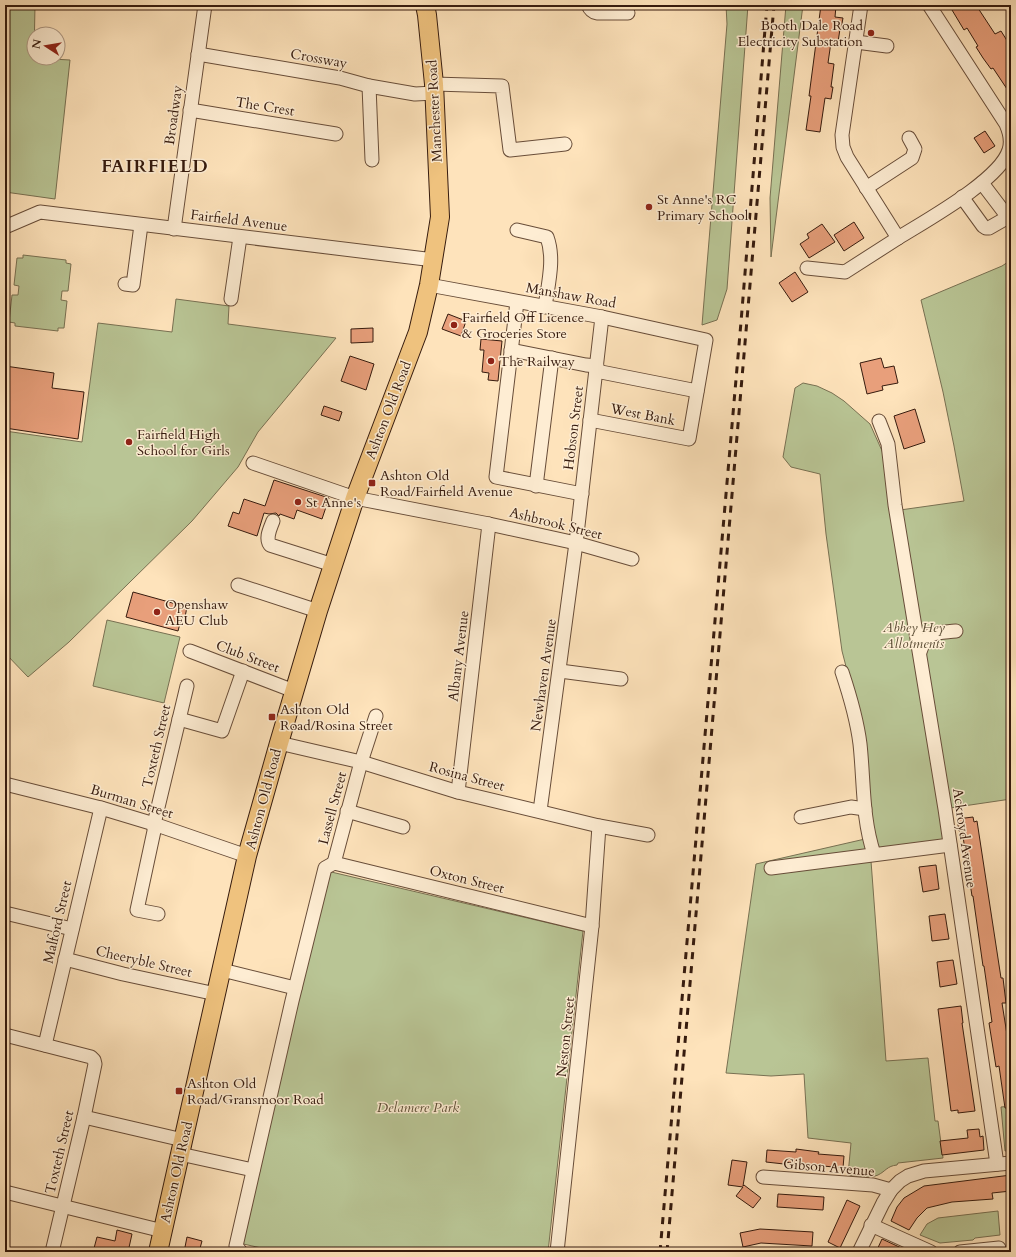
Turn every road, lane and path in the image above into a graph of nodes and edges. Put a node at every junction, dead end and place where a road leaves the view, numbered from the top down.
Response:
1 (205, 5) edge
2 (425, 5) edge
3 (588, 5) edge
4 (861, 5) edge
5 (929, 5) edge
6 (628, 13) dead end
7 (856, 42) junction
8 (887, 46) dead end
9 (198, 54) junction
10 (369, 86) junction
11 (435, 89) junction
12 (190, 110) junction
13 (336, 134) dead end
14 (909, 138) dead end
15 (565, 144) dead end
16 (372, 160) dead end
17 (982, 183) junction
18 (866, 188) junction
19 (962, 197) junction
20 (440, 217) joint
21 (141, 225) junction
22 (5, 227) edge
23 (174, 229) junction
24 (517, 230) dead end
25 (240, 237) junction
26 (898, 238) junction
27 (434, 260) junction
28 (807, 268) dead end
29 (125, 284) dead end
30 (429, 285) junction
31 (232, 299) dead end
32 (517, 302) junction
33 (545, 307) junction
34 (602, 317) junction
35 (511, 350) junction
36 (552, 358) junction
37 (597, 360) junction
38 (697, 391) junction
39 (590, 420) junction
40 (879, 421) dead end
41 (253, 463) dead end
42 (536, 486) junction
43 (582, 494) junction
44 (355, 498) junction
45 (273, 521) dead end
46 (489, 524) junction
47 (576, 543) junction
48 (632, 559) dead end
49 (333, 565) junction
50 (238, 585) dead end
51 (318, 611) junction
52 (956, 631) dead end
53 (190, 651) dead end
54 (920, 652) junction
55 (243, 671) junction
56 (560, 671) junction
57 (842, 672) dead end
58 (621, 679) dead end
59 (187, 686) dead end
60 (294, 691) junction
61 (376, 716) dead end
62 (179, 719) junction
63 (279, 743) junction
64 (361, 762) junction
65 (5, 784) edge
66 (458, 792) junction
67 (101, 808) junction
68 (865, 809) junction
69 (347, 811) junction
70 (540, 811) junction
71 (801, 817) dead end
72 (154, 824) junction
73 (599, 826) junction
74 (403, 828) dead end
75 (648, 835) dead end
76 (950, 845) junction
77 (874, 854) junction
78 (247, 856) junction
79 (334, 863) junction
80 (771, 868) dead end
81 (5, 912) edge
82 (158, 914) dead end
83 (592, 926) junction
84 (72, 929) junction
85 (65, 959) junction
86 (222, 970) junction
87 (295, 988) junction
88 (216, 994) junction
89 (5, 1035) edge
90 (45, 1045) junction
91 (84, 1117) junction
92 (182, 1147) junction
93 (1011, 1163) edge
94 (998, 1164) junction
95 (253, 1170) junction
96 (764, 1177) dead end
97 (891, 1190) junction
98 (5, 1192) edge
99 (62, 1206) junction
100 (871, 1225) junction
101 (163, 1230) junction
102 (998, 1248) dead end
103 (52, 1252) edge
104 (158, 1252) edge
105 (241, 1252) edge
106 (557, 1252) edge
107 (859, 1252) edge
108 (931, 1252) edge
109 (960, 1252) edge

1 - 9 street, Broadway
2 - 11 highway, Manchester Road
3 - 6 street
4 - 7 street
5 - 17 street
7 - 8 street
7 - 18 street
9 - 10 street, Crossway
9 - 12 street, Broadway
10 - 11 street, Crossway
10 - 16 street
11 - 15 street, Crossway
11 - 20 highway, Manchester Road
12 - 13 street, The Crest
12 - 23 street, Broadway
14 - 18 street
17 - 19 street
17 - 19 street
18 - 26 street
19 - 26 street
20 - 27 highway, Ashton Old Road
21 - 22 street, Fairfield Avenue
21 - 23 street, Fairfield Avenue
21 - 29 street
23 - 25 street, Fairfield Avenue
24 - 33 street
25 - 27 street, Fairfield Avenue
25 - 31 street
26 - 28 street
27 - 30 highway, Ashton Old Road
30 - 32 street, Manshaw Road
30 - 44 highway, Ashton Old Road
32 - 33 street, Manshaw Road
32 - 35 street
33 - 34 street, Manshaw Road
34 - 37 street, Hobson Street
34 - 38 street, Manshaw Road
35 - 36 street
35 - 42 street
36 - 37 street
36 - 42 street
37 - 38 street
37 - 39 street, Hobson Street
38 - 39 street, West Bank
39 - 43 street, Hobson Street
40 - 54 street, Ackroyd Avenue
41 - 44 street, Ashbrook Street
42 - 43 street
43 - 47 street, Hobson Street
44 - 46 street, Ashbrook Street
44 - 49 highway, Ashton Old Road
45 - 49 street
46 - 47 street, Ashbrook Street
46 - 66 street, Albany Avenue
47 - 48 street, Ashbrook Street
47 - 56 street, Newhaven Avenue
49 - 51 highway, Ashton Old Road
50 - 51 street
51 - 60 highway, Ashton Old Road
52 - 54 street
53 - 55 street, Club Street
54 - 76 street, Ackroyd Avenue
55 - 60 street, Club Street
55 - 62 street
56 - 58 street
56 - 70 street, Newhaven Avenue
57 - 68 street
59 - 62 street, Toxteth Street
60 - 63 highway, Ashton Old Road
61 - 64 street, Lassell Street
62 - 72 street, Toxteth Street
63 - 64 street, Rosina Street
63 - 78 highway, Ashton Old Road
64 - 66 street, Rosina Street
64 - 69 street, Lassell Street
65 - 67 street, Burman Street
66 - 70 street, Rosina Street
67 - 72 street, Burman Street
67 - 84 street, Malford Street
68 - 71 street
68 - 77 street
69 - 74 street
69 - 79 street, Lassell Street
70 - 73 street, Rosina Street
72 - 78 street, Burman Street
72 - 82 street, Toxteth Street
73 - 75 street, Rosina Street
73 - 83 street, Neston Street
76 - 77 street
76 - 94 street, Ackroyd Avenue
77 - 80 street
78 - 86 highway, Ashton Old Road
79 - 83 street, Oxton Street
79 - 87 street
81 - 84 street
83 - 106 street, Neston Street
84 - 85 street, Malford Street
85 - 88 street, Cheeryble Street
85 - 90 street, Malford Street
86 - 87 street
86 - 88 highway, Ashton Old Road
87 - 95 street
88 - 92 highway, Ashton Old Road
89 - 90 street
90 - 91 street, Toxteth Street
91 - 92 street
91 - 99 street, Toxteth Street
92 - 95 street
92 - 101 highway, Ashton Old Road
93 - 94 street
94 - 97 street
95 - 105 street
96 - 97 street, Gibson Avenue
97 - 100 street
98 - 99 street
99 - 101 street
99 - 103 street, Toxteth Street
100 - 107 street
100 - 108 street
101 - 104 highway, Ashton Old Road
102 - 109 street

